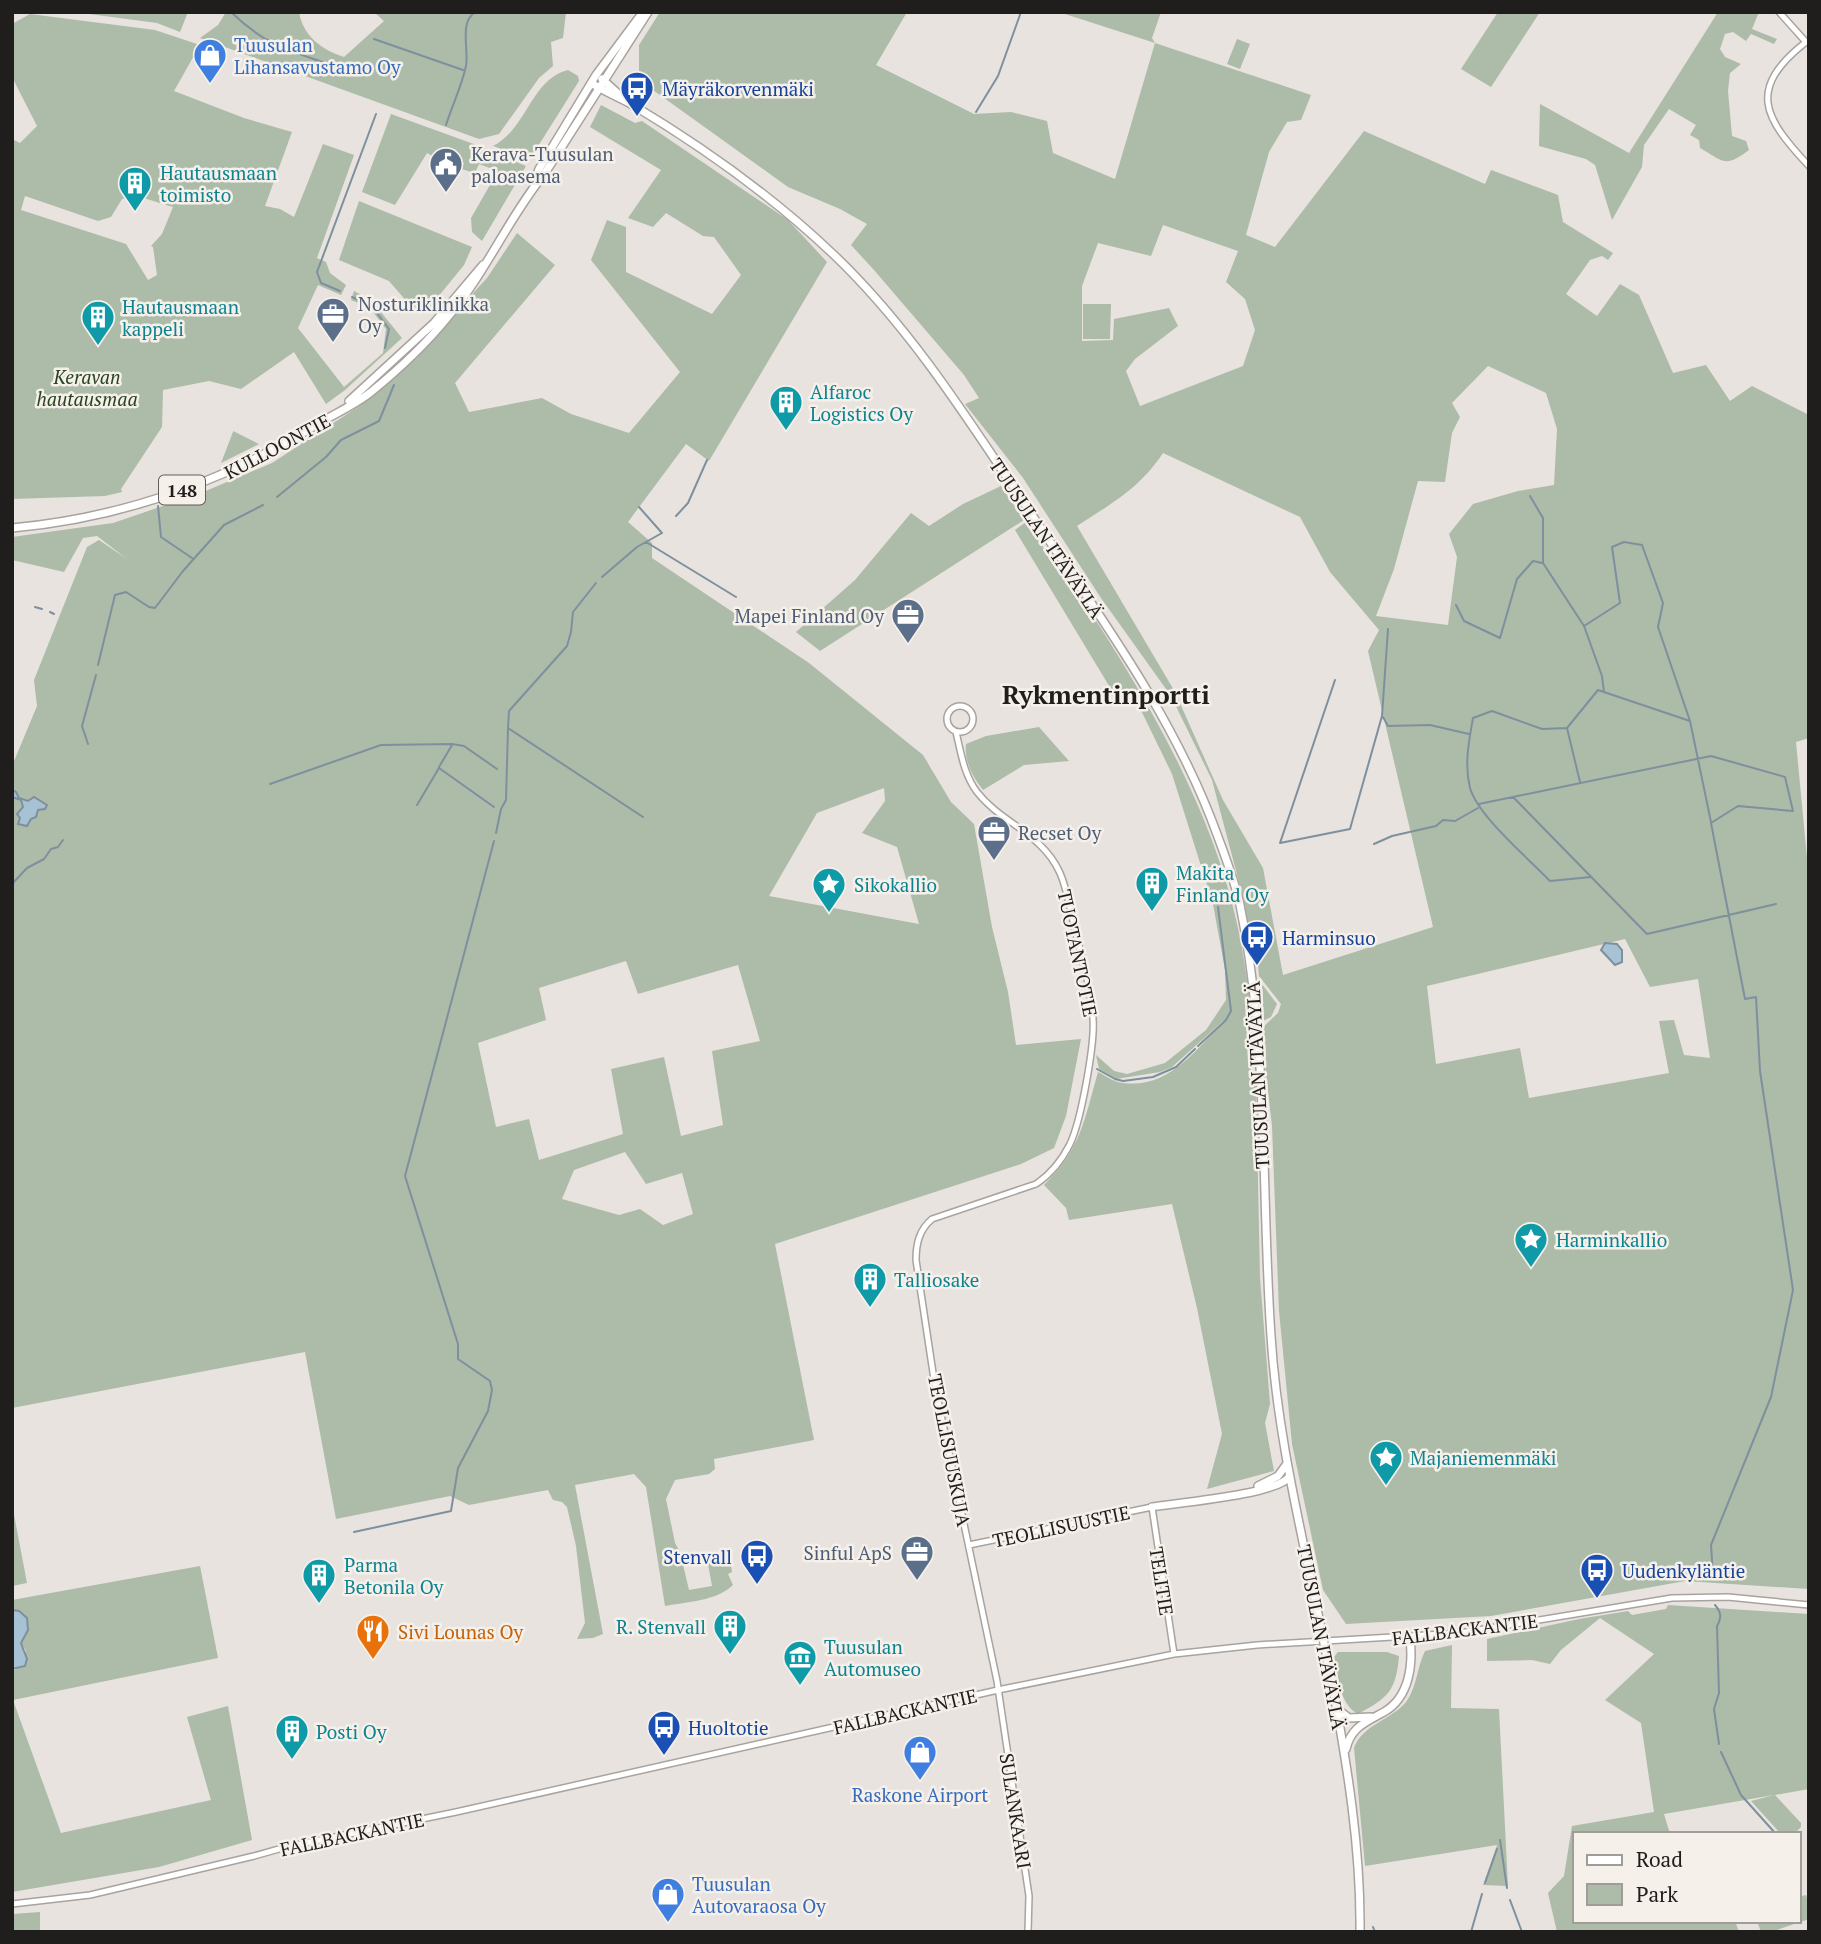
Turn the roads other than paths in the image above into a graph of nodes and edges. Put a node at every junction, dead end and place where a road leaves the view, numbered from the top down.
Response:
1 (643, 12) edge
2 (649, 12) edge
3 (1779, 12) edge
4 (600, 78) junction
5 (595, 86) junction
6 (627, 102) junction
7 (1809, 166) edge
8 (12, 528) edge
9 (956, 732) junction
10 (965, 732) junction
11 (960, 747) junction
12 (932, 1354) joint
13 (1287, 1464) junction
14 (1289, 1477) junction
15 (1220, 1497) junction
16 (1294, 1501) junction
17 (1152, 1507) junction
18 (969, 1545) junction
19 (1809, 1605) edge
20 (1410, 1638) junction
21 (1174, 1654) junction
22 (998, 1690) junction
23 (1336, 1707) junction
24 (1371, 1717) junction
25 (1345, 1753) junction
26 (12, 1904) edge
27 (1028, 1932) edge
28 (1360, 1932) edge

1 - 4 main road, KULLOONTIE / 148
2 - 4 main road, KULLOONTIE / 148
3 - 7 street
4 - 5 main road, KULLOONTIE / 148
4 - 6 main road, TUUSULAN ITÄVÄYLÄ
5 - 6 main road, TUUSULAN ITÄVÄYLÄ
5 - 8 main road, KULLOONTIE / 148
6 - 13 main road, TUUSULAN ITÄVÄYLÄ
9 - 10 street
9 - 10 street
9 - 11 street, TUOTANTOTIE
10 - 11 street
11 - 12 street, TUOTANTOTIE
12 - 18 street, TEOLLISUUSKUJA
13 - 14 main road, TUUSULAN ITÄVÄYLÄ
13 - 15 main road
14 - 15 main road
14 - 16 main road, TUUSULAN ITÄVÄYLÄ
15 - 16 main road
15 - 17 main road
16 - 23 main road, TUUSULAN ITÄVÄYLÄ, bridge
17 - 18 street, TEOLLISUUSTIE
17 - 21 street, TELITIE
18 - 22 street
19 - 20 street, FALLBACKANTIE
20 - 21 street, FALLBACKANTIE
20 - 24 main road
21 - 22 street, FALLBACKANTIE
22 - 26 street, FALLBACKANTIE
22 - 27 street, SULANKAARI
23 - 24 main road
23 - 25 main road, TUUSULAN ITÄVÄYLÄ
24 - 25 main road
25 - 28 main road, TUUSULAN ITÄVÄYLÄ

